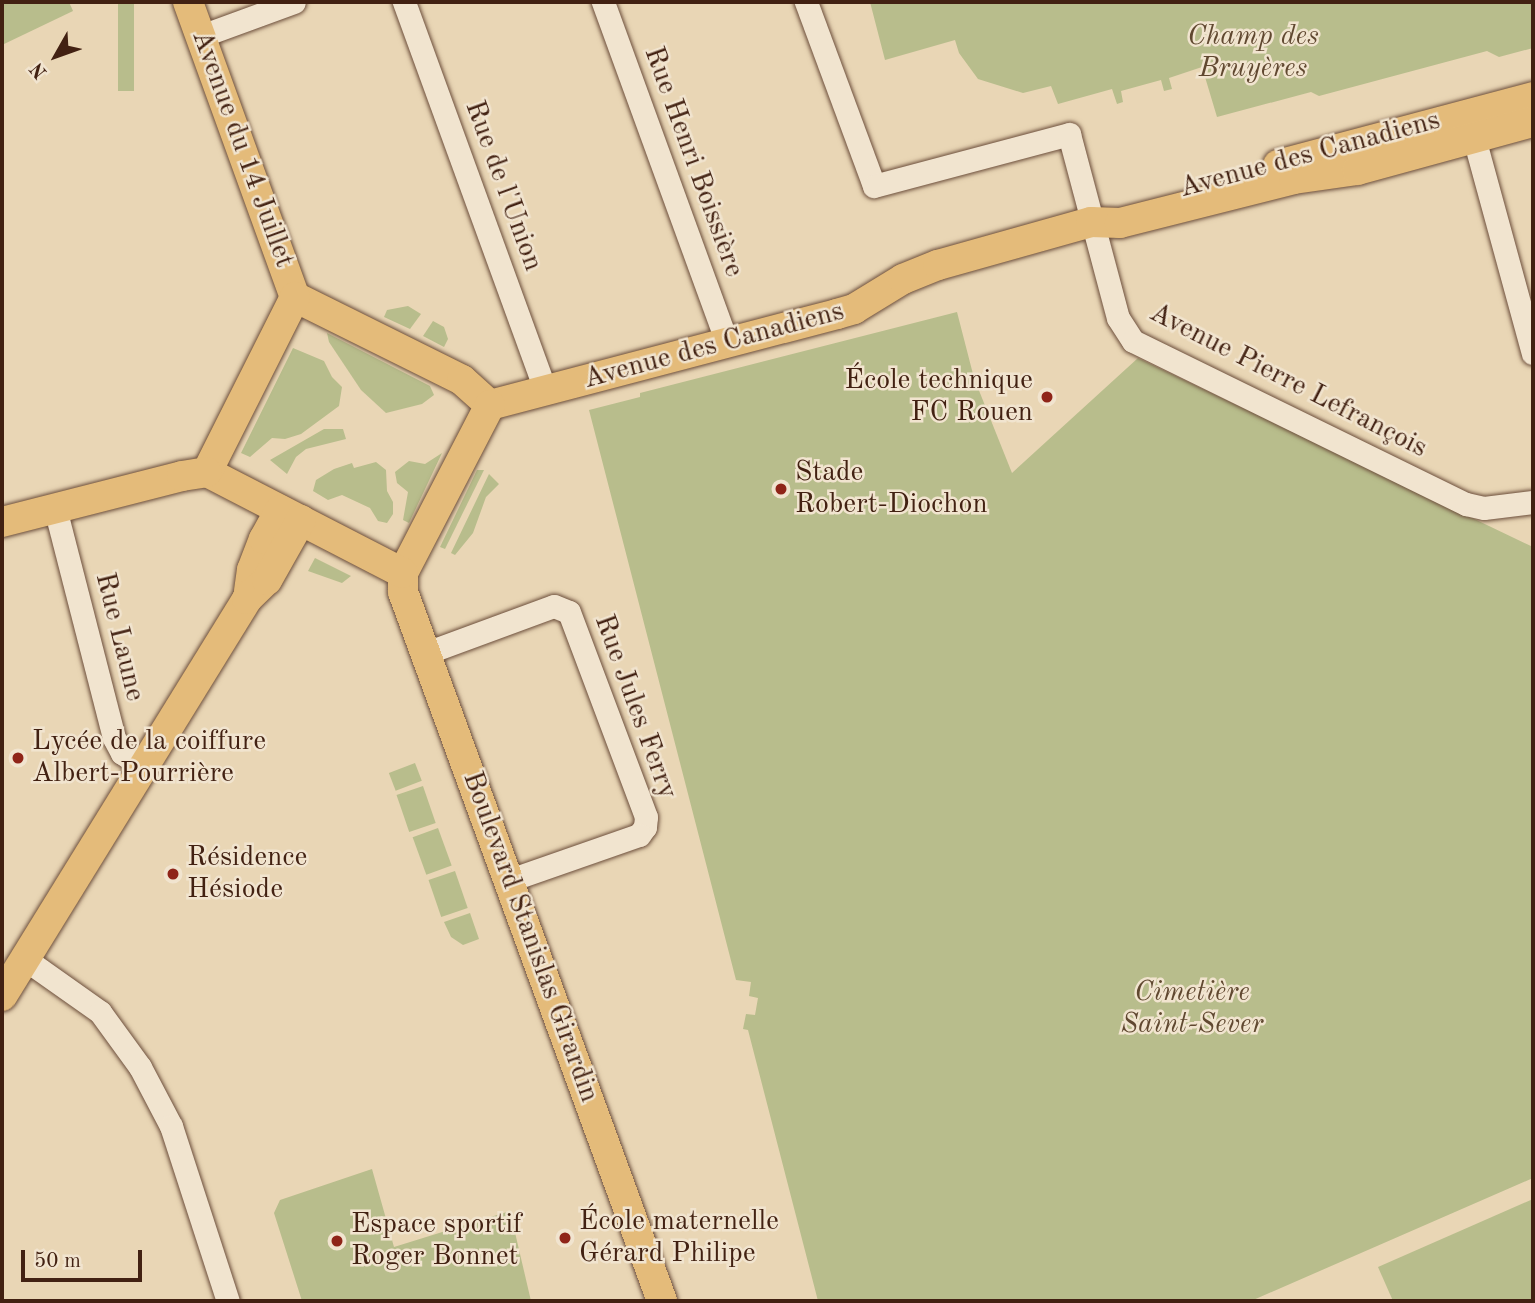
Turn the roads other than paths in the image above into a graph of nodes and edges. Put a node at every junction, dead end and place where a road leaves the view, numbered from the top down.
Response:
1 (188, 2) edge
2 (294, 2) edge
3 (404, 2) edge
4 (603, 2) edge
5 (806, 2) edge
6 (201, 36) junction
7 (1533, 97) edge
8 (1533, 122) edge
9 (1474, 138) junction
10 (1091, 222) junction
11 (295, 297) junction
12 (727, 343) junction
13 (1533, 353) edge
14 (545, 390) junction
15 (491, 405) junction
16 (207, 472) junction
17 (1533, 502) edge
18 (55, 509) junction
19 (291, 515) junction
20 (2, 522) edge
21 (403, 573) junction
22 (426, 653) junction
23 (144, 768) junction
24 (510, 880) junction
25 (14, 960) edge
26 (2, 996) edge
27 (228, 1301) edge
28 (662, 1301) edge

1 - 6 main road, Avenue du 14 Juillet
2 - 6 street
3 - 14 street, Rue de l'Union
4 - 12 street, Rue Henri Boissière
5 - 10 street, Avenue Pierre Lefrançois
6 - 11 main road, Avenue du 14 Juillet
7 - 10 main road, Avenue des Canadiens
8 - 9 main road, Avenue des Canadiens
9 - 10 main road, Avenue des Canadiens
9 - 13 street
10 - 12 main road, Avenue des Canadiens
10 - 17 street, Avenue Pierre Lefrançois
11 - 15 main road
11 - 16 main road
12 - 14 main road, Avenue des Canadiens
14 - 15 main road, Avenue des Canadiens
15 - 21 main road
16 - 18 main road
16 - 19 main road
18 - 20 main road
18 - 23 street, Rue Laune
19 - 21 main road
19 - 23 main road
21 - 22 main road, Boulevard Stanislas Girardin
22 - 24 main road, Boulevard Stanislas Girardin
22 - 24 street, Rue Jules Ferry
23 - 25 main road
24 - 28 main road, Boulevard Stanislas Girardin
25 - 26 main road
25 - 27 street

